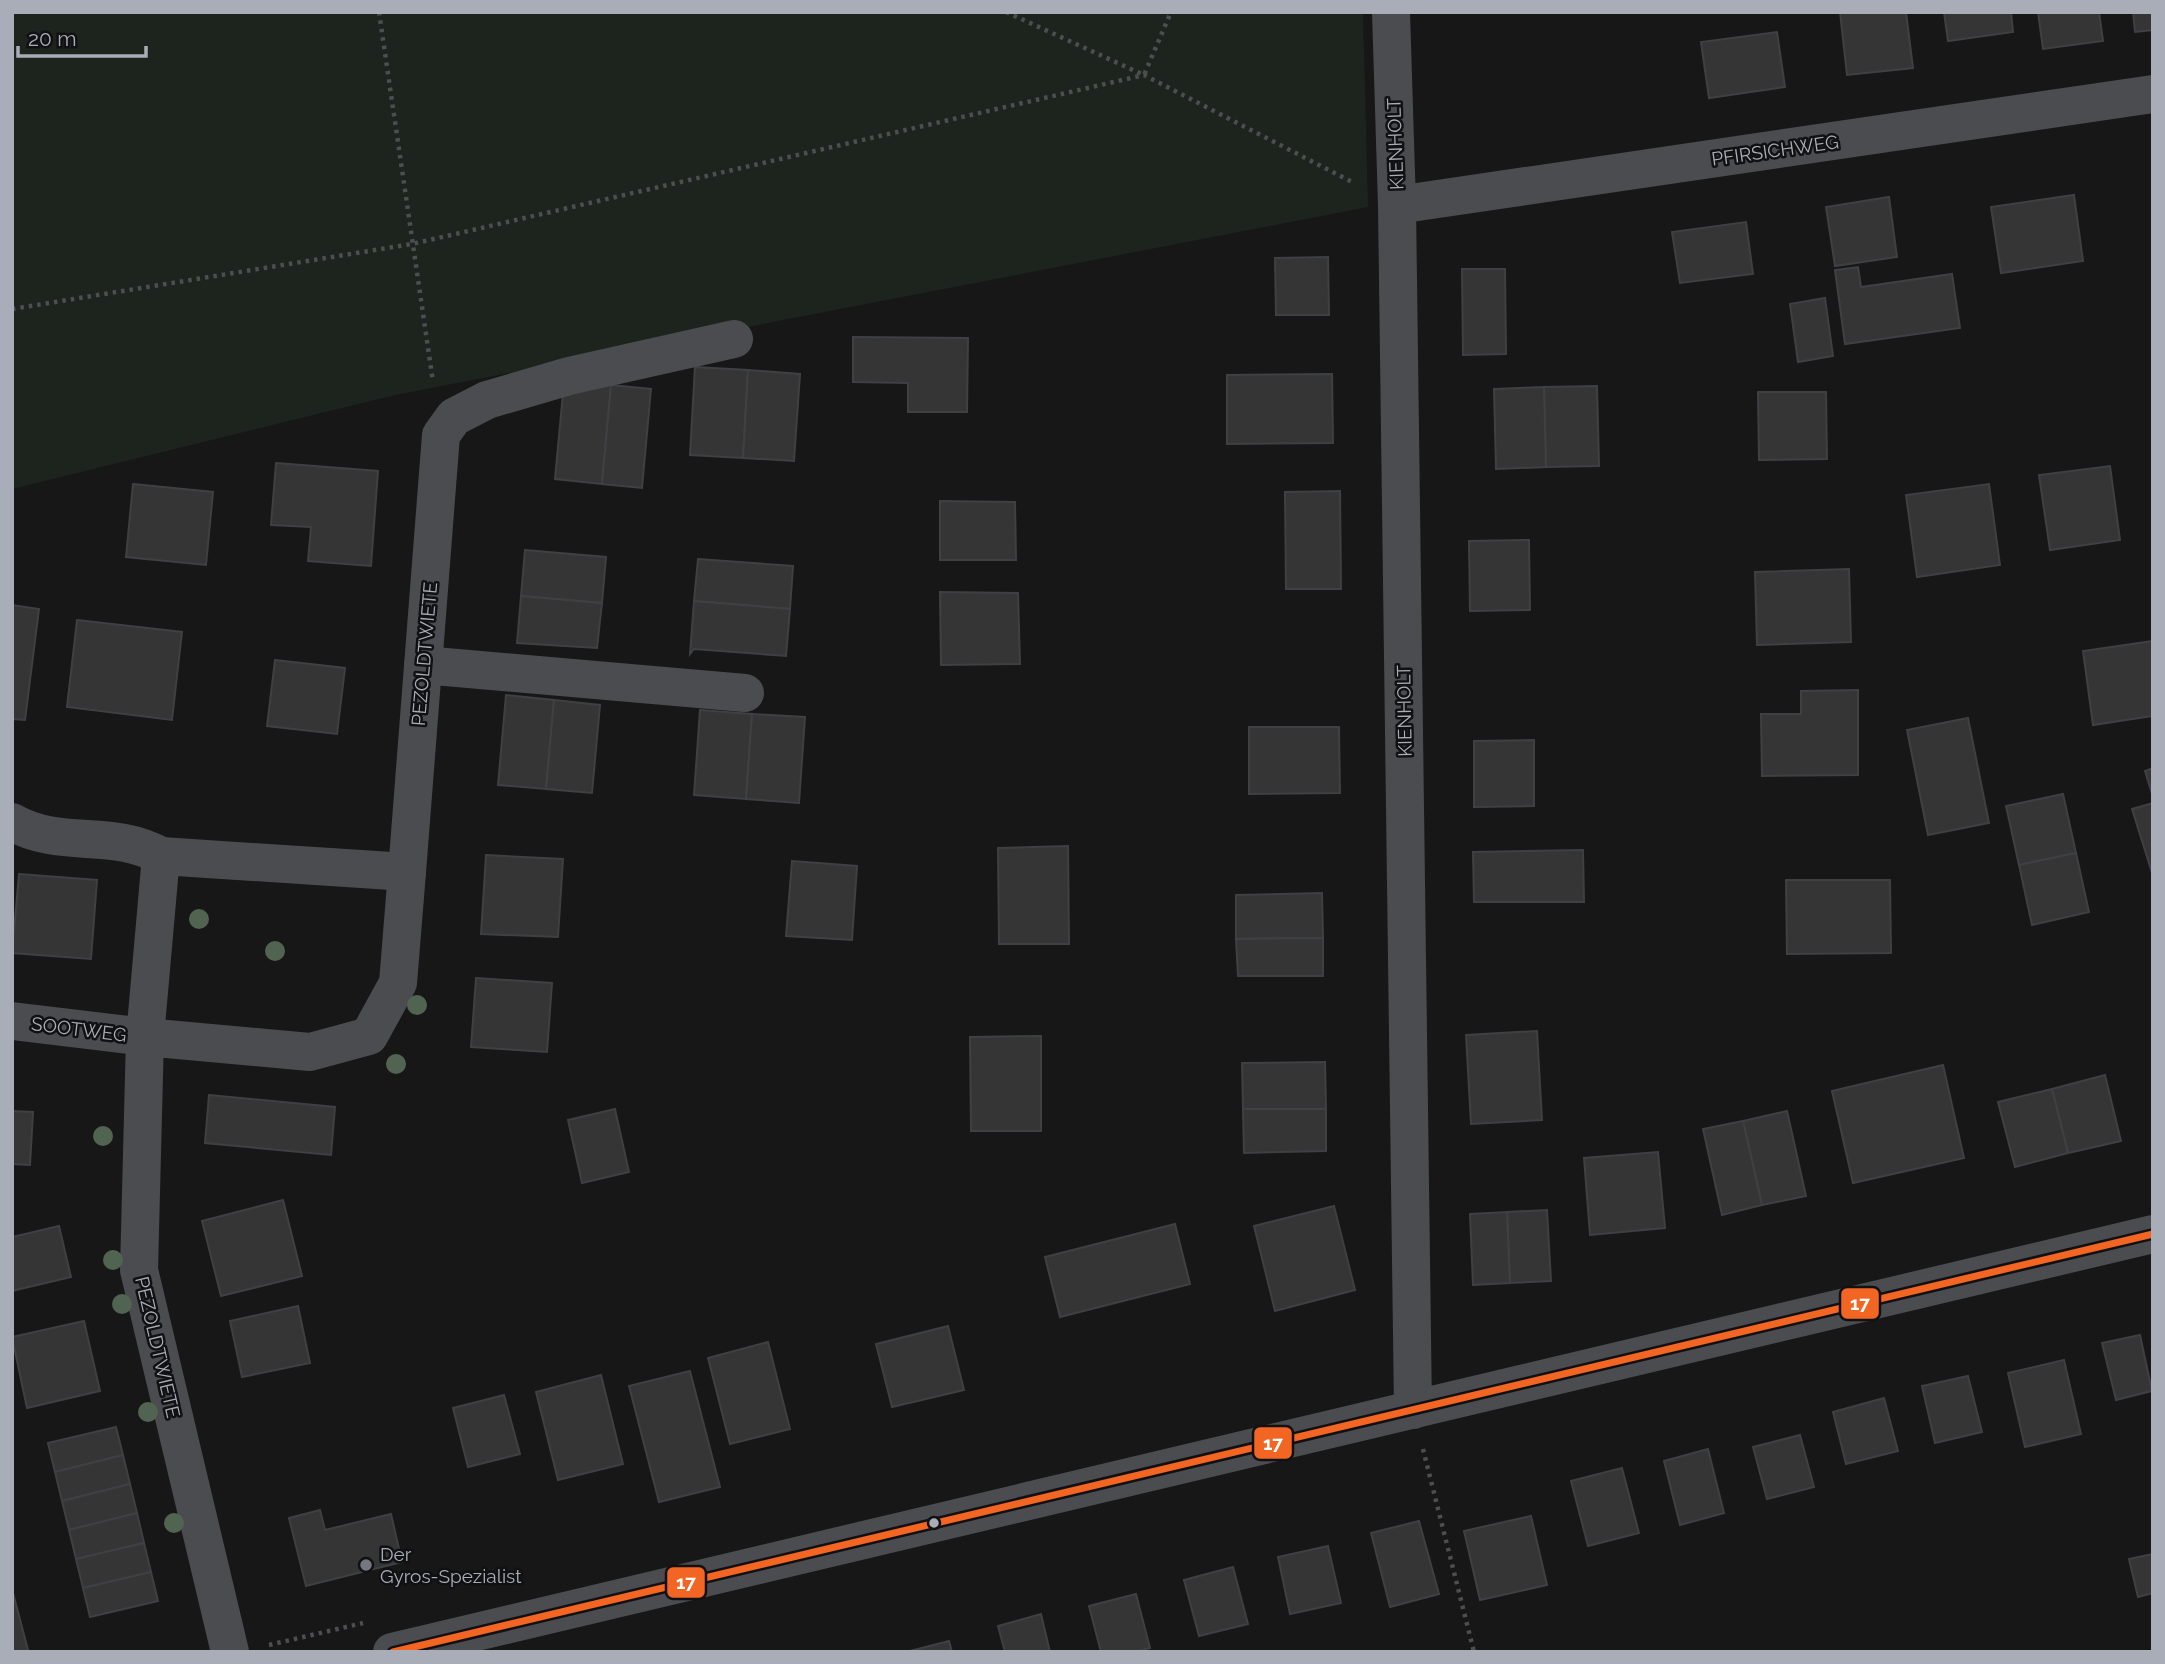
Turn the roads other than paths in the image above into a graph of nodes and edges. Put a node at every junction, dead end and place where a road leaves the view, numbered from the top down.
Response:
1 (1391, 12) edge
2 (2153, 94) edge
3 (1397, 205) junction
4 (734, 339) dead end
5 (423, 666) junction
6 (745, 692) dead end
7 (12, 822) edge
8 (161, 856) junction
9 (407, 873) junction
10 (12, 1021) edge
11 (145, 1037) junction
12 (2153, 1234) edge
13 (1413, 1410) junction
14 (230, 1652) edge
15 (392, 1652) edge

1 - 3 street, KIENHOLT
2 - 3 street, PFIRSICHWEG
3 - 13 street, KIENHOLT
4 - 5 street, PEZOLDTWIETE
5 - 6 street
5 - 9 street, PEZOLDTWIETE
7 - 8 street
8 - 9 street
8 - 11 street, PEZOLDTWIETE
9 - 11 street, PEZOLDTWIETE
10 - 11 street, SOOTWEG
11 - 14 street, PEZOLDTWIETE
12 - 13 street
13 - 15 street

